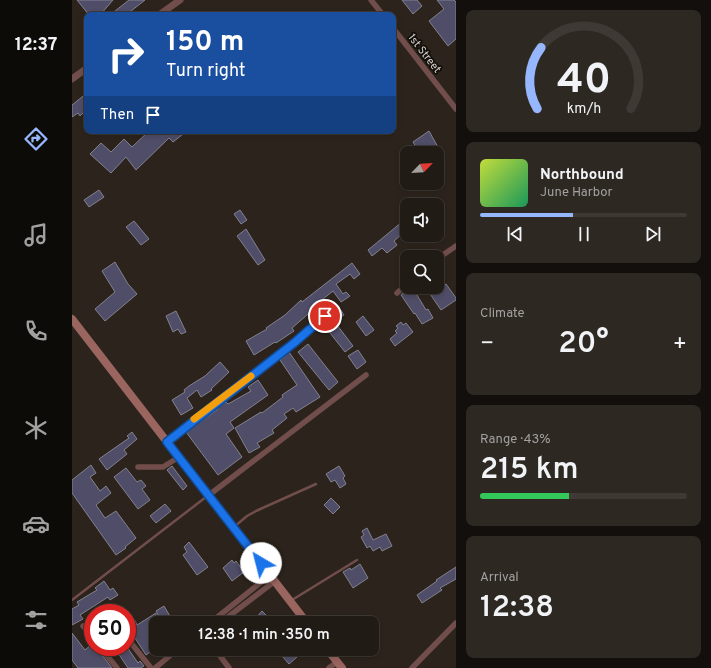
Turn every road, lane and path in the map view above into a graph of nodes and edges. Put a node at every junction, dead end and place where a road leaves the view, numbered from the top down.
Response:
1 (180, 0) edge
2 (371, 0) edge
3 (163, 12) edge
4 (381, 12) edge
5 (396, 32) edge
6 (84, 70) edge
7 (72, 79) edge
8 (456, 97) edge
9 (450, 102) junction
10 (456, 109) edge
11 (456, 246) edge
12 (444, 254) edge
13 (400, 290) edge
14 (397, 292) dead end
15 (325, 316) dead end
16 (72, 319) edge
17 (366, 374) dead end
18 (167, 442) junction
19 (179, 458) junction
20 (138, 467) dead end
21 (316, 484) dead end
22 (209, 495) junction
23 (234, 527) junction
24 (357, 560) dead end
25 (273, 578) junction
26 (72, 600) edge
27 (290, 601) junction
28 (220, 616) edge
29 (228, 616) edge
30 (302, 616) edge
31 (456, 623) edge
32 (136, 649) edge
33 (107, 656) edge
34 (170, 656) edge
35 (220, 656) edge
36 (332, 656) edge
37 (339, 665) edge
38 (117, 668) edge
39 (151, 668) edge
40 (155, 668) edge
41 (229, 668) edge
42 (329, 668) edge
43 (412, 668) edge

1 - 3 street
2 - 4 street
5 - 9 street, 1st Street
6 - 7 street
8 - 9 street
9 - 10 street, 1st Street
11 - 12 street
13 - 14 street
15 - 18 street
16 - 18 main road
17 - 22 street
18 - 19 main road
19 - 20 street
19 - 22 main road
21 - 23 lane
22 - 23 main road
22 - 26 lane
23 - 25 main road
24 - 27 lane
25 - 27 main road
25 - 28 street
25 - 29 street
27 - 30 main road
31 - 43 street
32 - 39 street
33 - 38 street
34 - 40 street
35 - 41 street
36 - 37 main road
37 - 42 street

